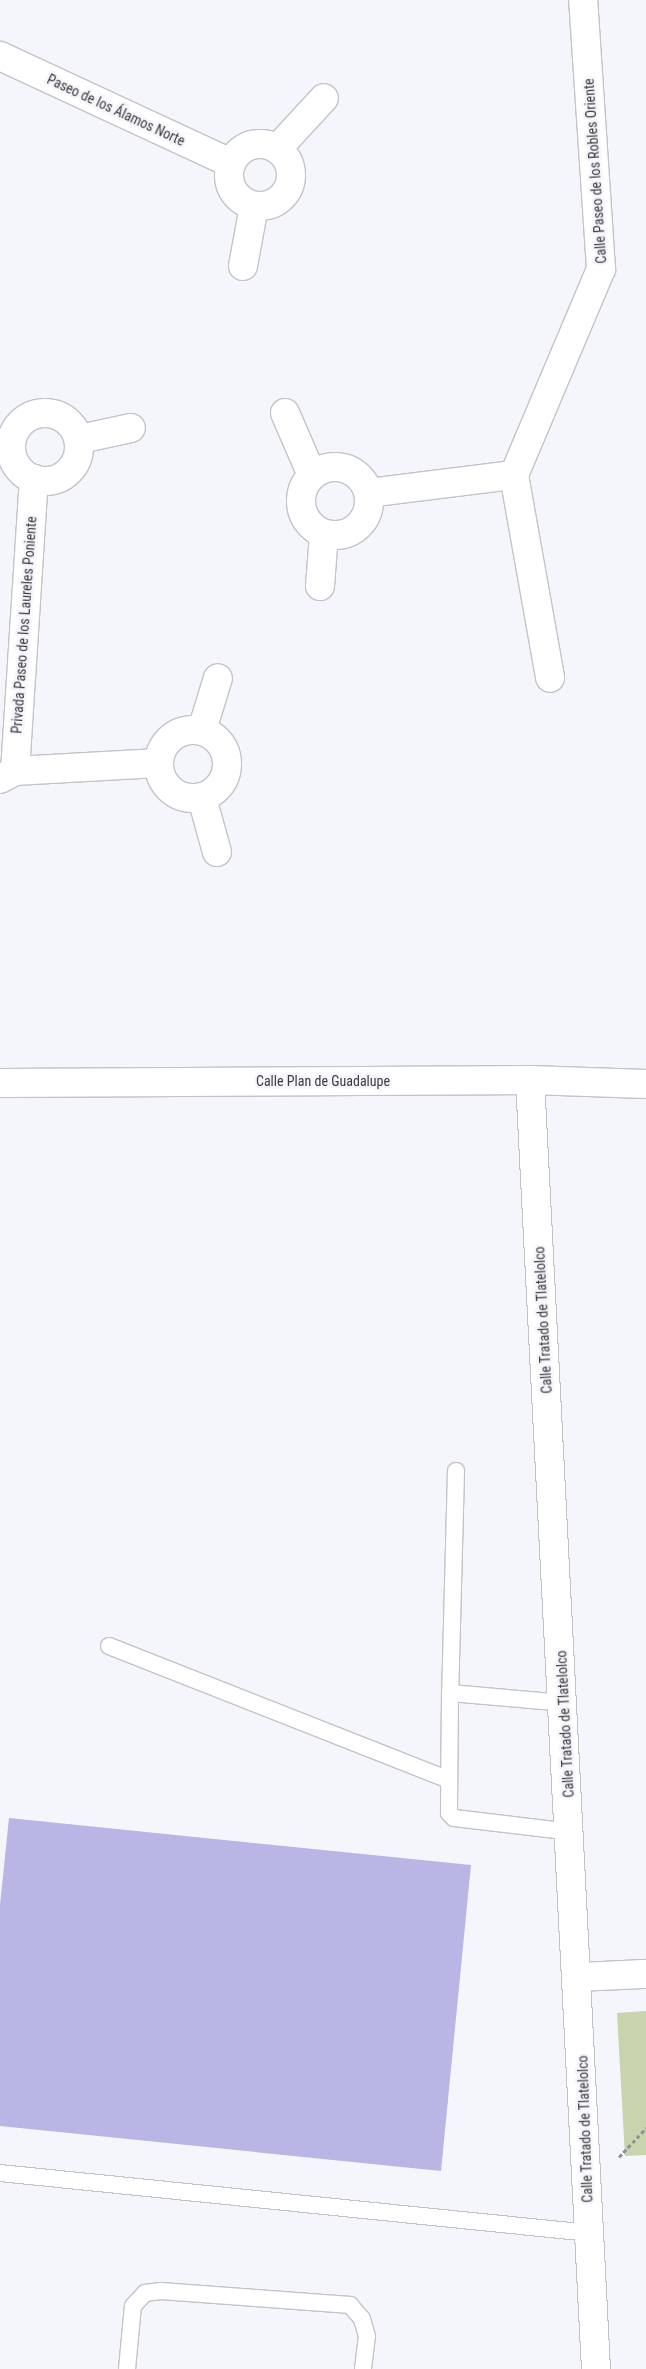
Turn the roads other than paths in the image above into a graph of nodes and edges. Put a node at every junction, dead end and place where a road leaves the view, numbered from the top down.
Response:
1 (583, 0) edge
2 (0, 56) edge
3 (324, 98) dead end
4 (277, 149) junction
5 (231, 163) junction
6 (254, 206) junction
7 (243, 266) dead end
8 (285, 413) dead end
9 (131, 428) dead end
10 (6, 434) edge
11 (80, 439) junction
12 (312, 475) junction
13 (514, 475) junction
14 (34, 480) junction
15 (369, 493) junction
16 (324, 534) junction
17 (320, 586) dead end
18 (218, 678) dead end
19 (550, 678) dead end
20 (202, 730) junction
21 (158, 763) junction
22 (8, 775) edge
23 (202, 798) junction
24 (218, 852) dead end
25 (530, 1080) junction
26 (0, 1083) edge
27 (646, 1084) edge
28 (456, 1471) dead end
29 (109, 1646) dead end
30 (450, 1694) junction
31 (564, 1703) junction
32 (449, 1780) junction
33 (571, 1832) junction
34 (646, 1974) edge
35 (579, 1977) junction
36 (0, 2172) edge
37 (590, 2232) junction
38 (127, 2369) edge
39 (363, 2369) edge
40 (596, 2369) edge

1 - 13 street, Calle Paseo de los Robles Oriente
2 - 5 street, Paseo de los Álamos Norte
3 - 4 street
4 - 5 street
4 - 6 street
5 - 6 street
6 - 7 street
8 - 12 street
9 - 11 street
10 - 11 street
10 - 14 street
11 - 14 street
12 - 15 street
12 - 16 street
13 - 15 street
13 - 19 street
14 - 22 street, Privada Paseo de los Laureles Poniente
15 - 16 street
16 - 17 street
18 - 20 street
20 - 21 street
20 - 23 street
21 - 22 street
21 - 23 street
23 - 24 street
25 - 26 street, Calle Plan de Guadalupe
25 - 27 street, Calle Plan de Guadalupe
25 - 31 street, Calle Tratado de Tlatelolco
28 - 30 lane
29 - 32 lane
30 - 31 lane
30 - 32 lane
31 - 33 street, Calle Tratado de Tlatelolco
32 - 33 lane
33 - 35 street, Calle Tratado de Tlatelolco
34 - 35 street
35 - 37 street, Calle Tratado de Tlatelolco
36 - 37 lane
37 - 40 street, Calle Tratado de Tlatelolco
38 - 39 lane

